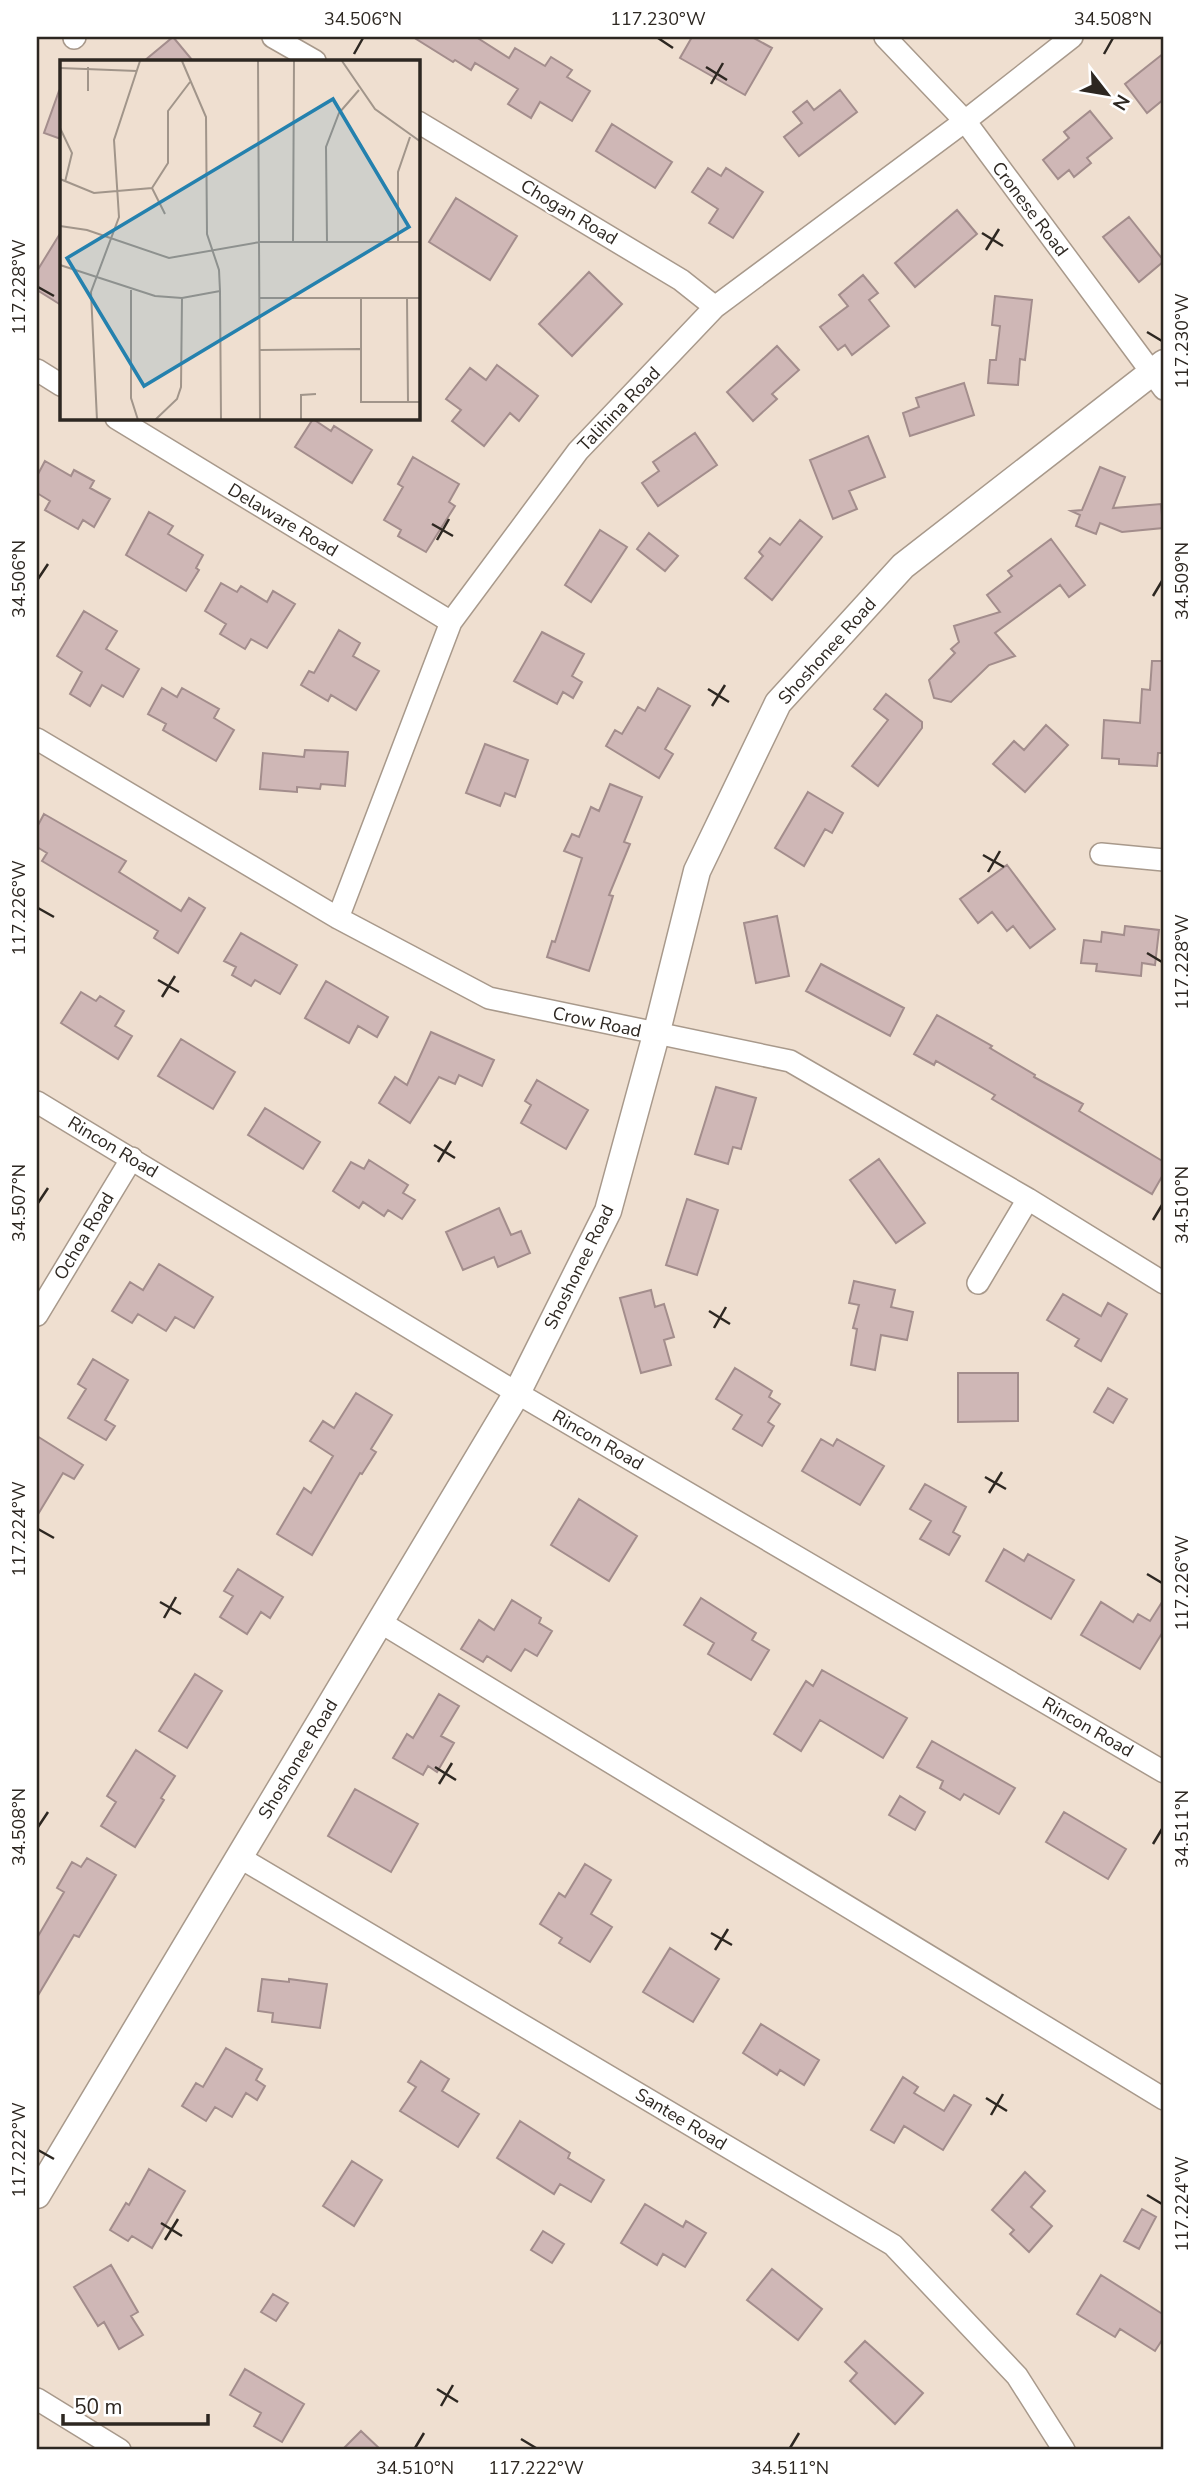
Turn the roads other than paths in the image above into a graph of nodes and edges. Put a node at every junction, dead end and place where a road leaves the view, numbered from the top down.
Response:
1 (273, 37) edge
2 (885, 37) edge
3 (1072, 37) edge
4 (313, 60) edge
5 (965, 121) junction
6 (420, 123) edge
7 (715, 307) junction
8 (37, 370) edge
9 (1160, 375) edge
10 (60, 384) edge
11 (119, 420) edge
12 (451, 622) junction
13 (37, 739) edge
14 (1101, 854) dead end
15 (1164, 860) edge
16 (338, 918) junction
17 (656, 1035) junction
18 (37, 1102) edge
19 (132, 1158) junction
20 (1028, 1199) junction
21 (978, 1283) dead end
22 (1164, 1283) edge
23 (37, 1315) edge
24 (517, 1393) junction
25 (380, 1622) junction
26 (1164, 1772) edge
27 (239, 1857) junction
28 (1164, 2099) edge
29 (37, 2194) edge
30 (37, 2399) edge
31 (120, 2450) edge
32 (1064, 2450) edge

1 - 4 street
2 - 5 street, Cronese Road
3 - 5 street, Talihina Road
5 - 7 street, Talihina Road
5 - 9 street, Cronese Road
6 - 7 street, Chogan Road
7 - 12 street, Talihina Road
8 - 10 street
9 - 17 street, Shoshonee Road
11 - 12 street, Delaware Road
12 - 16 street, Talihina Road
13 - 16 street, Crow Road
14 - 15 street
16 - 17 street, Crow Road
17 - 20 street, Crow Road
17 - 24 street, Shoshonee Road
18 - 19 street, Rincon Road
19 - 23 street, Ochoa Road
19 - 24 street, Rincon Road
20 - 21 street
20 - 22 street, Crow Road
24 - 25 street, Shoshonee Road
24 - 26 street, Rincon Road
25 - 27 street, Shoshonee Road
25 - 28 street
27 - 29 street, Shoshonee Road
27 - 32 street, Santee Road
30 - 31 street

